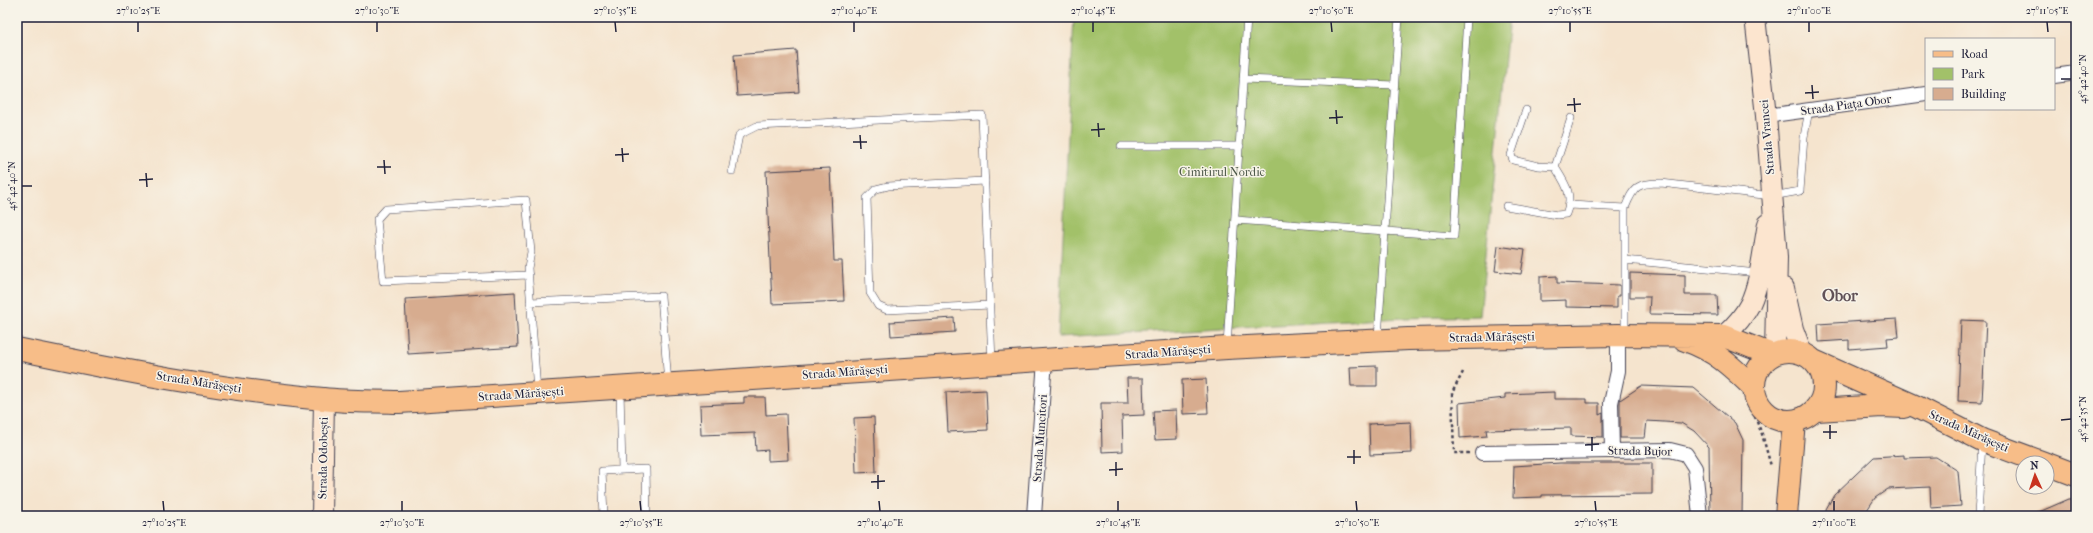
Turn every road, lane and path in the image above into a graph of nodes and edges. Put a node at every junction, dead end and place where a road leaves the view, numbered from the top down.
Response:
1 (1247, 17) edge
2 (1399, 17) edge
3 (1468, 17) edge
4 (1755, 17) edge
5 (2076, 73) edge
6 (2055, 76) edge
7 (1243, 79) junction
8 (1394, 85) junction
9 (1925, 94) edge
10 (1526, 110) dead end
11 (1809, 110) junction
12 (1766, 116) junction
13 (1571, 118) dead end
14 (1121, 146) dead end
15 (1240, 146) junction
16 (1555, 167) junction
17 (732, 171) dead end
18 (985, 181) junction
19 (1772, 198) junction
20 (1570, 205) junction
21 (1506, 206) dead end
22 (1625, 208) junction
23 (1235, 220) junction
24 (1384, 231) junction
25 (1777, 257) junction
26 (1625, 260) junction
27 (1758, 273) junction
28 (529, 275) junction
29 (530, 302) junction
30 (990, 305) junction
31 (1621, 335) junction
32 (1724, 336) junction
33 (1677, 337) junction
34 (1378, 340) junction
35 (1227, 348) junction
36 (17, 349) edge
37 (1773, 354) junction
38 (1808, 357) junction
39 (1045, 360) junction
40 (992, 364) junction
41 (1463, 372) dead end
42 (668, 384) junction
43 (620, 388) junction
44 (537, 392) junction
45 (1751, 395) junction
46 (324, 400) junction
47 (1916, 407) junction
48 (1817, 410) junction
49 (1794, 421) junction
50 (1982, 440) junction
51 (1612, 451) junction
52 (1482, 453) joint
53 (2022, 455) edge
54 (2055, 467) edge
55 (622, 470) junction
56 (1773, 471) dead end
57 (2076, 475) edge
58 (322, 516) edge
59 (604, 516) edge
60 (647, 516) edge
61 (1034, 516) edge
62 (1700, 516) edge
63 (1786, 516) edge
64 (1978, 516) edge

1 - 7 lane
2 - 8 lane
3 - 24 lane
4 - 12 street, Strada Vrancei
5 - 6 street
7 - 8 lane
7 - 15 lane
8 - 24 lane
9 - 11 street, Strada Piața Obor
10 - 16 lane
11 - 12 street, Strada Piața Obor
11 - 19 lane
12 - 19 street, Strada Vrancei
13 - 16 lane
14 - 15 lane
15 - 23 lane
16 - 20 lane
17 - 18 lane
18 - 30 lane
18 - 30 lane
19 - 22 lane
19 - 25 street, Strada Vrancei
19 - 27 street
20 - 21 lane
20 - 22 lane
22 - 26 lane
23 - 24 lane
23 - 35 lane
24 - 34 lane
25 - 37 street, Strada Vrancei
25 - 38 street, Strada Vrancei
26 - 27 lane
26 - 31 lane
27 - 32 street
28 - 28 lane
28 - 29 lane
29 - 42 lane
29 - 44 lane
30 - 40 lane
31 - 33 main road, Strada Mărășești
31 - 34 main road, Strada Mărășești
31 - 51 street
32 - 33 main road, Strada Mărășești
32 - 37 main road, Strada Mărășești
33 - 45 main road, Strada Mărășești
34 - 35 main road, Strada Mărășești
35 - 39 main road, Strada Mărășești
36 - 46 main road, Strada Mărășești
37 - 38 main road
37 - 45 main road
38 - 47 main road, Strada Mărășești
38 - 48 main road
39 - 40 main road, Strada Mărășești
39 - 61 street, Strada Muncitori
40 - 42 main road, Strada Mărășești
41 - 52 path
42 - 43 main road, Strada Mărășești
43 - 44 main road, Strada Mărășești
43 - 55 lane
44 - 46 main road, Strada Mărășești
45 - 49 main road
45 - 56 path
46 - 58 street, Strada Odobești
47 - 48 main road, Strada Mărășești
47 - 50 main road, Strada Mărășești
48 - 49 main road
49 - 63 main road
50 - 53 main road, Strada Mărășești
50 - 64 lane
51 - 52 street, Strada Bujor
51 - 62 street, Strada Bujor
54 - 57 main road
55 - 59 lane
55 - 60 lane

